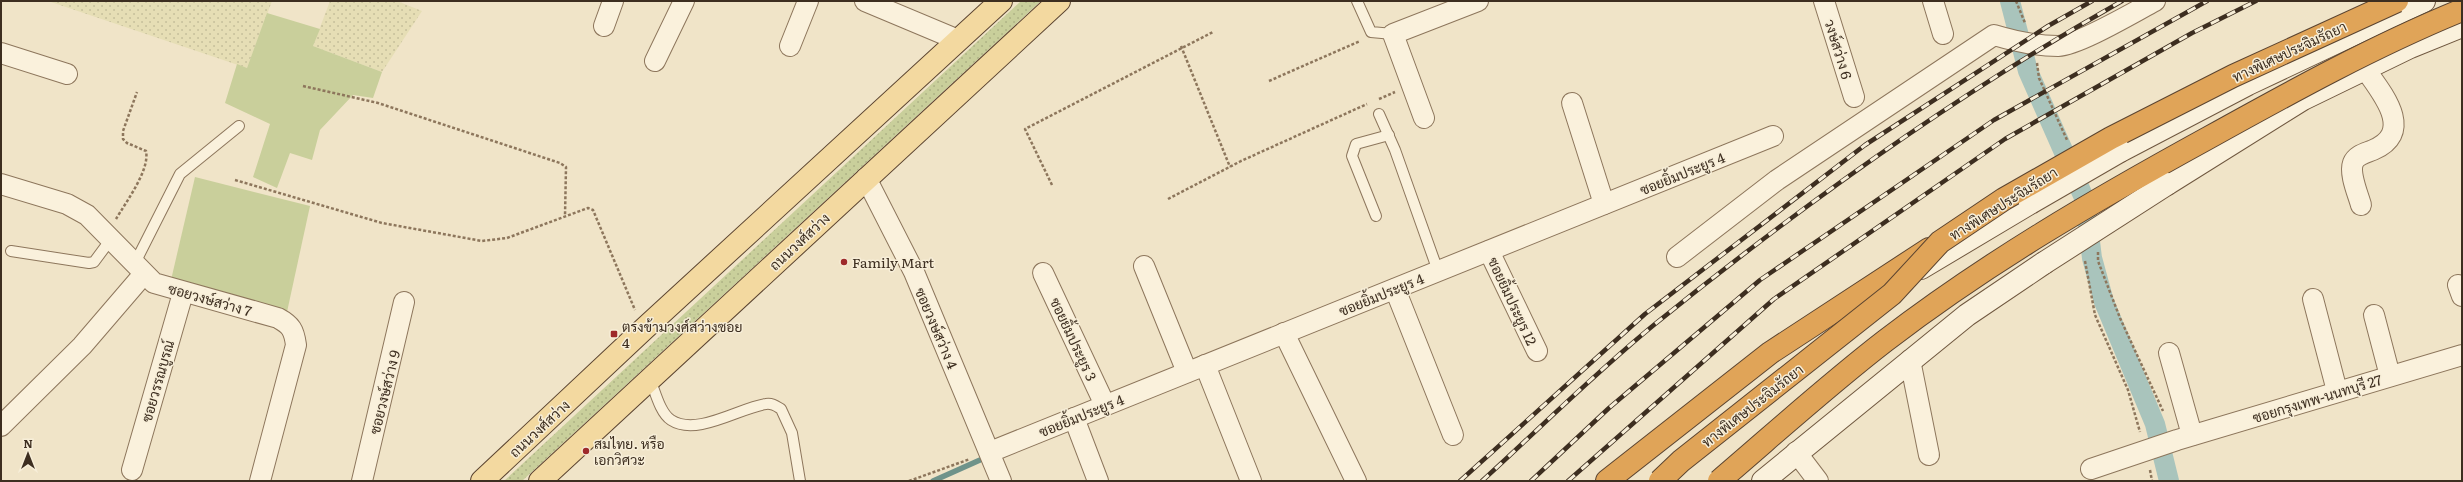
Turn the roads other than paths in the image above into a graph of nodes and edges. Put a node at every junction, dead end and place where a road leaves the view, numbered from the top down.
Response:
1 (613, 1) edge
2 (684, 1) edge
3 (808, 1) edge
4 (865, 1) edge
5 (1001, 1) edge
6 (1059, 1) edge
7 (1357, 1) edge
8 (1478, 1) edge
9 (1824, 1) edge
10 (1933, 1) edge
11 (2155, 1) edge
12 (2397, 1) edge
13 (2424, 1) edge
14 (2462, 10) edge
15 (604, 26) dead end
16 (2462, 26) edge
17 (1394, 34) junction
18 (1944, 34) dead end
19 (958, 40) junction
20 (790, 46) dead end
21 (1, 53) edge
22 (655, 61) dead end
23 (2365, 69) junction
24 (67, 74) dead end
25 (1854, 97) dead end
26 (1572, 103) dead end
27 (1379, 114) dead end
28 (1424, 118) dead end
29 (239, 126) dead end
30 (1389, 136) junction
31 (1772, 136) dead end
32 (866, 178) junction
33 (1, 184) edge
34 (1604, 204) junction
35 (2361, 205) dead end
36 (1376, 216) dead end
37 (109, 237) junction
38 (1940, 242) junction
39 (11, 250) dead end
40 (1489, 250) junction
41 (1677, 257) dead end
42 (1144, 266) dead end
43 (139, 269) junction
44 (1438, 271) junction
45 (1043, 273) dead end
46 (1395, 288) junction
47 (183, 293) junction
48 (2313, 299) dead end
49 (404, 302) dead end
50 (2374, 315) dead end
51 (1284, 333) junction
52 (1537, 351) dead end
53 (2169, 353) dead end
54 (2462, 356) edge
55 (1910, 360) junction
56 (1196, 369) junction
57 (2390, 376) junction
58 (650, 379) junction
59 (2337, 391) junction
60 (1105, 406) junction
61 (1074, 418) junction
62 (1, 426) edge
63 (1453, 435) dead end
64 (2192, 435) junction
65 (990, 452) junction
66 (1796, 452) junction
67 (1929, 455) dead end
68 (2091, 468) dead end
69 (132, 470) dead end
70 (260, 481) edge
71 (362, 481) edge
72 (482, 481) edge
73 (540, 481) edge
74 (800, 481) edge
75 (1001, 481) edge
76 (1098, 481) edge
77 (1251, 481) edge
78 (1356, 481) edge
79 (1607, 481) edge
80 (1660, 481) edge
81 (1673, 481) edge
82 (1719, 481) edge
83 (1763, 481) edge
84 (1818, 481) edge

1 - 15 street
2 - 22 street
3 - 20 street
4 - 19 street
5 - 19 main road, ถนนวงศ์สว่าง
6 - 32 main road, ถนนวงศ์สว่าง
7 - 17 lane
8 - 17 street
9 - 25 street, วงษ์สว่าง 6
10 - 18 street
11 - 41 street
12 - 38 highway, ทางพิเศษประจิมรัถยา, bridge
13 - 81 main road, bridge
14 - 82 highway, bridge
16 - 23 main road
17 - 28 street
19 - 72 main road, ถนนวงศ์สว่าง
21 - 24 street
23 - 35 street
23 - 55 main road, bridge
26 - 34 street
27 - 30 lane
29 - 43 lane
30 - 36 lane
30 - 44 lane
31 - 34 street, ซอยยิ้มประยูร 4
32 - 58 main road, ถนนวงศ์สว่าง
32 - 65 street, ซอยวงษ์สว่าง 4
33 - 37 street, ซอยวงษ์สว่าง 7
34 - 40 street, ซอยยิ้มประยูร 4
37 - 39 lane
37 - 43 street, ซอยวงษ์สว่าง 7
38 - 79 highway, bridge
38 - 80 highway, ทางพิเศษประจิมรัถยา, bridge
40 - 44 street, ซอยยิ้มประยูร 4
40 - 52 street, ซอยยิ้มประยูร 12
42 - 56 street
43 - 47 street, ซอยวงษ์สว่าง 7
43 - 62 street
44 - 46 street, ซอยยิ้มประยูร 4
45 - 60 street, ซอยยิ้มประยูร 3
46 - 51 street, ซอยยิ้มประยูร 4
46 - 63 street
47 - 69 street, ซอยวรรณบูรณ์
47 - 70 street, ซอยวงษ์สว่าง 7
48 - 59 street
49 - 71 street, ซอยวงษ์สว่าง 9
50 - 57 street
51 - 56 street, ซอยยิ้มประยูร 4
51 - 78 street
53 - 64 street
54 - 57 street, ซอยกรุงเทพ-นนทบุรี 27
55 - 66 main road
55 - 67 street
56 - 60 street, ซอยยิ้มประยูร 4
56 - 77 street
57 - 59 street, ซอยกรุงเทพ-นนทบุรี 27
58 - 73 main road, ถนนวงศ์สว่าง
58 - 74 lane
59 - 64 street, ซอยกรุงเทพ-นนทบุรี 27
60 - 61 street, ซอยยิ้มประยูร 4
61 - 65 street, ซอยยิ้มประยูร 4
61 - 76 street
64 - 68 street, ซอยกรุงเทพ-นนทบุรี 27
65 - 75 street, ซอยวงษ์สว่าง 4
66 - 83 main road
66 - 84 street

